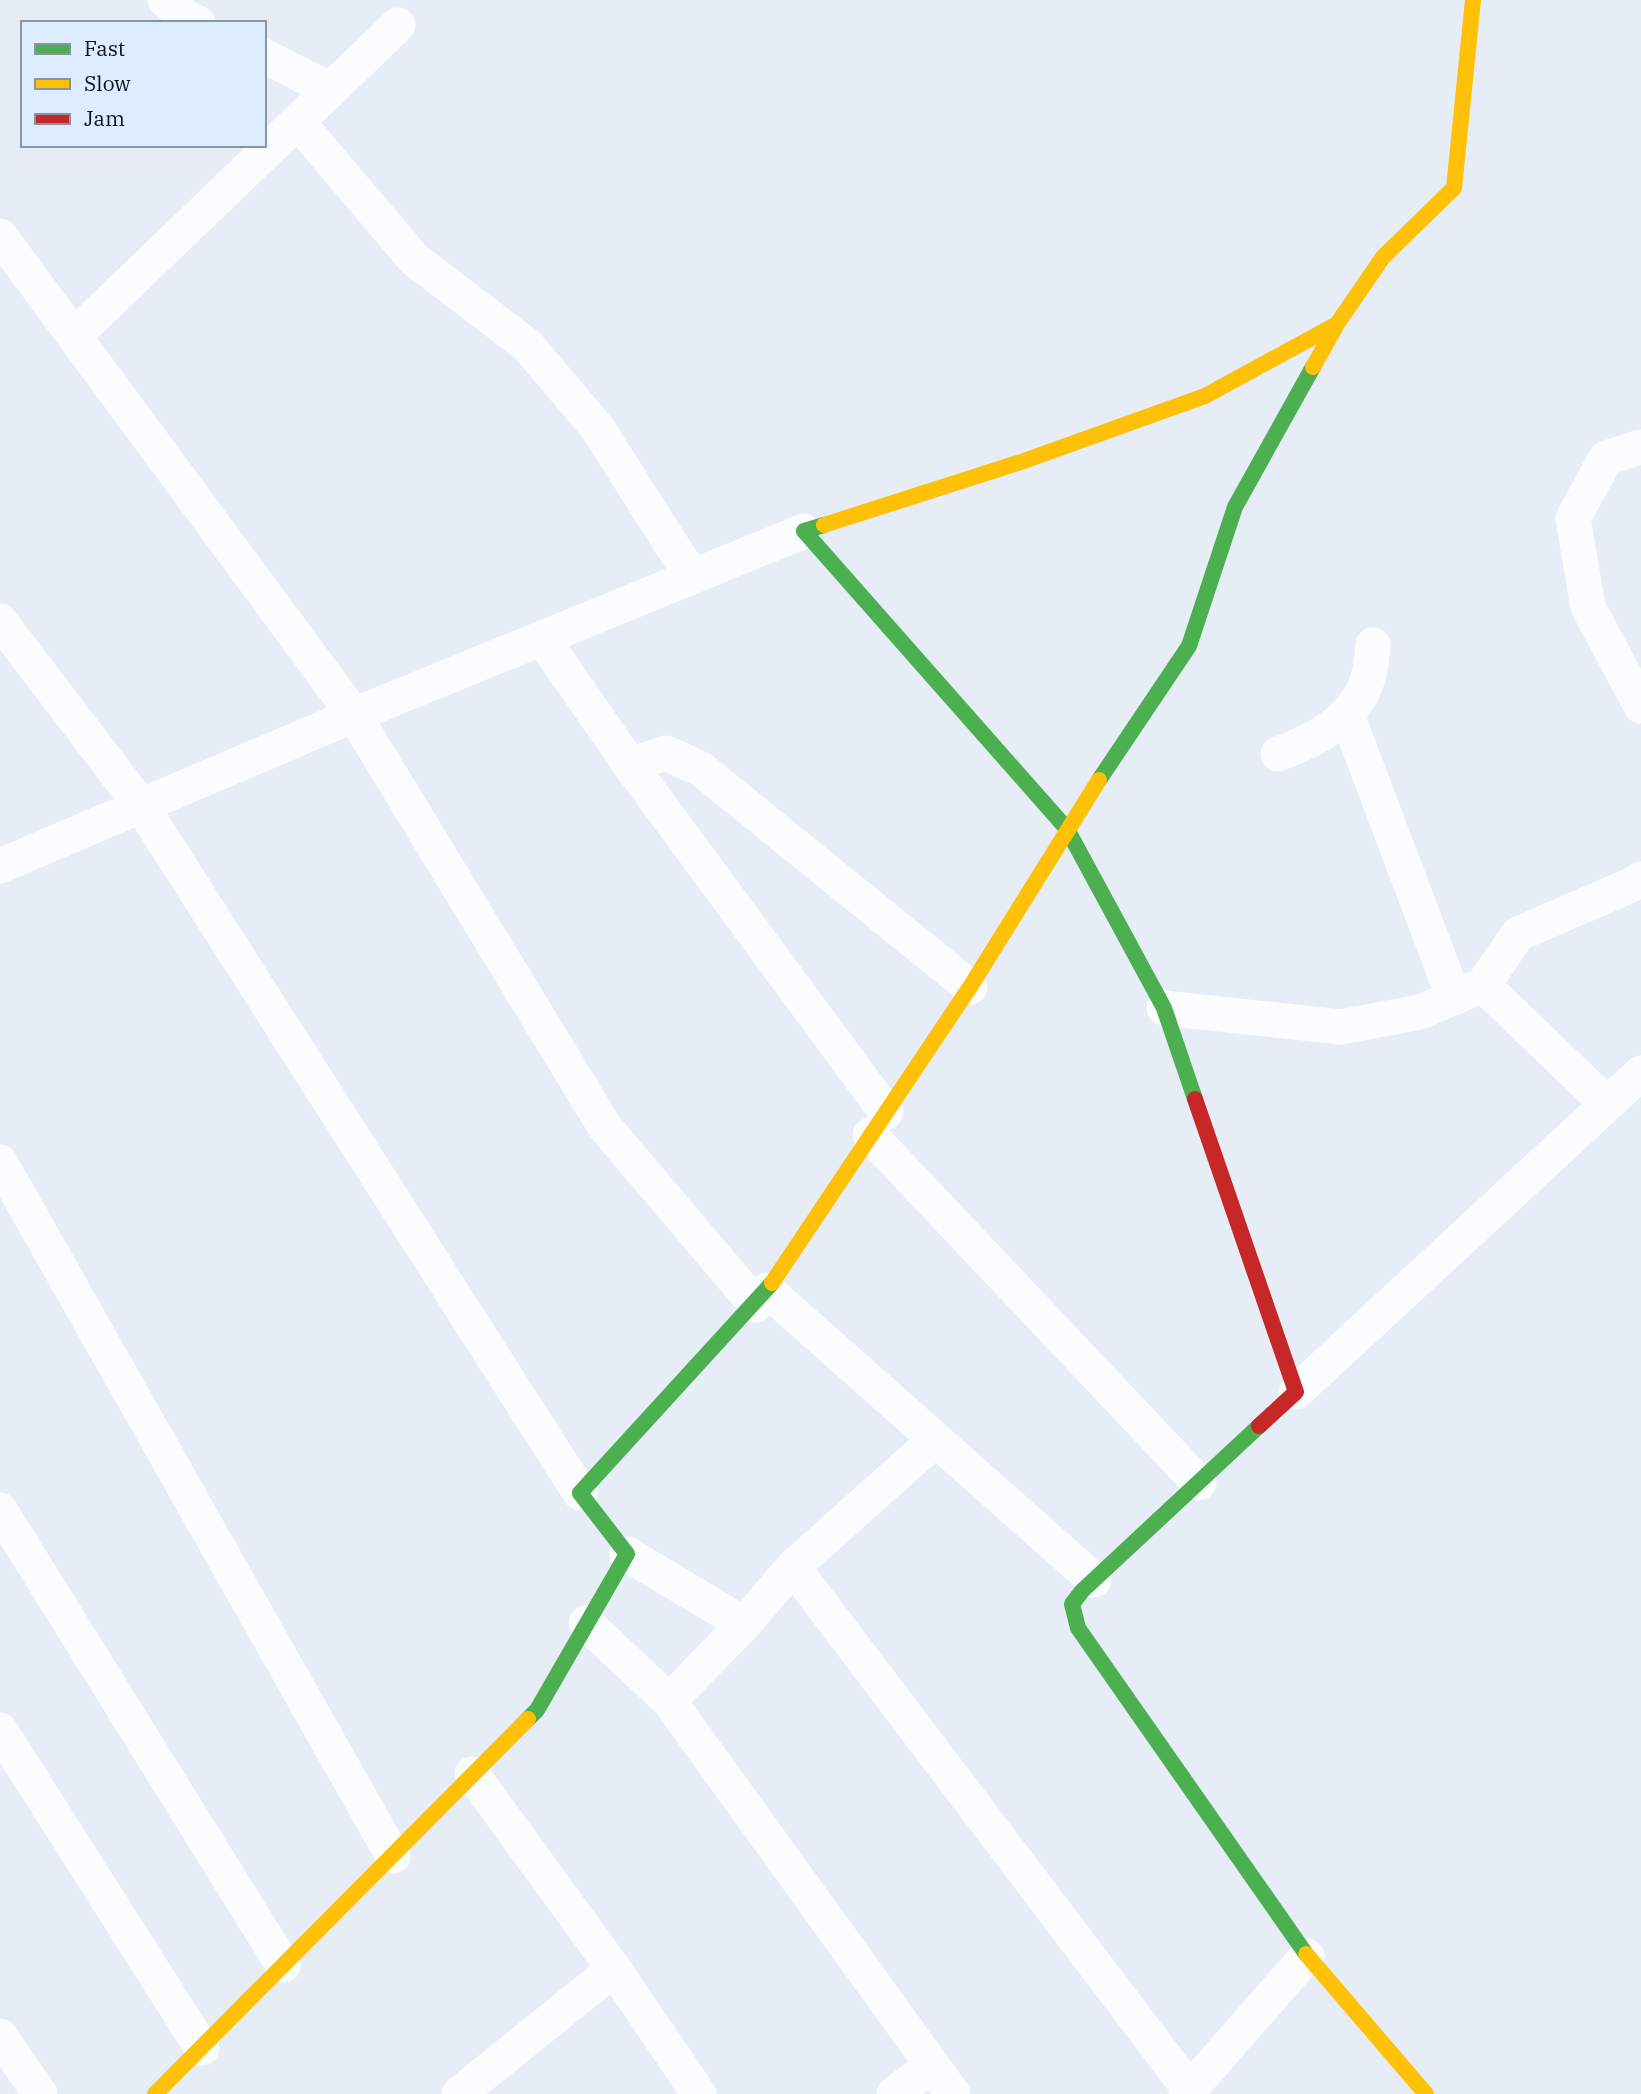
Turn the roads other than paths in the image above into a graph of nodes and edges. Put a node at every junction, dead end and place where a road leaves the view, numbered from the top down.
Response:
1 (165, 0) edge
2 (1473, 0) edge
3 (194, 21) edge
4 (398, 25) dead end
5 (266, 58) edge
6 (331, 90) junction
7 (298, 122) junction
8 (0, 236) edge
9 (1337, 324) junction
10 (74, 336) junction
11 (1641, 447) edge
12 (804, 531) junction
13 (692, 577) junction
14 (0, 621) edge
15 (542, 638) junction
16 (1373, 645) dead end
17 (1641, 706) edge
18 (354, 715) junction
19 (1348, 715) junction
20 (1278, 754) dead end
21 (630, 765) junction
22 (142, 807) junction
23 (1067, 829) junction
24 (0, 866) edge
25 (1641, 878) edge
26 (970, 986) junction
27 (1469, 991) junction
28 (1164, 1008) junction
29 (1641, 1073) edge
30 (1607, 1104) junction
31 (878, 1124) junction
32 (0, 1162) edge
33 (761, 1298) junction
34 (1296, 1392) junction
35 (935, 1440) junction
36 (1199, 1483) junction
37 (580, 1493) junction
38 (0, 1510) edge
39 (627, 1554) junction
40 (793, 1567) junction
41 (1094, 1580) junction
42 (586, 1623) junction
43 (744, 1624) junction
44 (669, 1701) junction
45 (0, 1730) edge
46 (471, 1774) junction
47 (393, 1856) junction
48 (1307, 1956) junction
49 (283, 1965) junction
50 (614, 1969) junction
51 (0, 2036) edge
52 (202, 2048) junction
53 (932, 2065) junction
54 (1188, 2092) edge
55 (40, 2094) edge
56 (155, 2094) edge
57 (459, 2094) edge
58 (698, 2094) edge
59 (894, 2094) edge
60 (953, 2094) edge
61 (1426, 2094) edge

1 - 3 street
2 - 9 street
4 - 6 street
5 - 6 street
6 - 7 street
7 - 10 street
7 - 13 street
8 - 10 street
9 - 12 street
9 - 23 street
10 - 18 street
11 - 17 street
12 - 13 street
12 - 23 street
13 - 15 street
14 - 22 street
15 - 18 street
15 - 21 street
16 - 19 street
18 - 22 street
18 - 33 street
19 - 20 street
19 - 27 street
21 - 26 street
21 - 31 street
22 - 24 street
22 - 37 street
23 - 26 street
23 - 28 street
25 - 27 street
26 - 31 street
27 - 28 street
27 - 30 street
28 - 34 street
29 - 30 street
30 - 34 street
31 - 33 street
31 - 36 street
32 - 47 street
33 - 35 street
33 - 37 street
34 - 36 street
35 - 40 street
35 - 41 street
36 - 41 street
37 - 39 street
38 - 49 street
39 - 42 street
39 - 43 street
40 - 43 street
40 - 54 street
41 - 48 street
42 - 44 street
42 - 46 street
43 - 44 street
44 - 53 street
45 - 52 street
46 - 47 street
46 - 50 street
47 - 49 street
48 - 54 street
48 - 61 street
49 - 52 street
50 - 57 street
50 - 58 street
51 - 55 street
52 - 56 street
53 - 59 street
53 - 60 street

